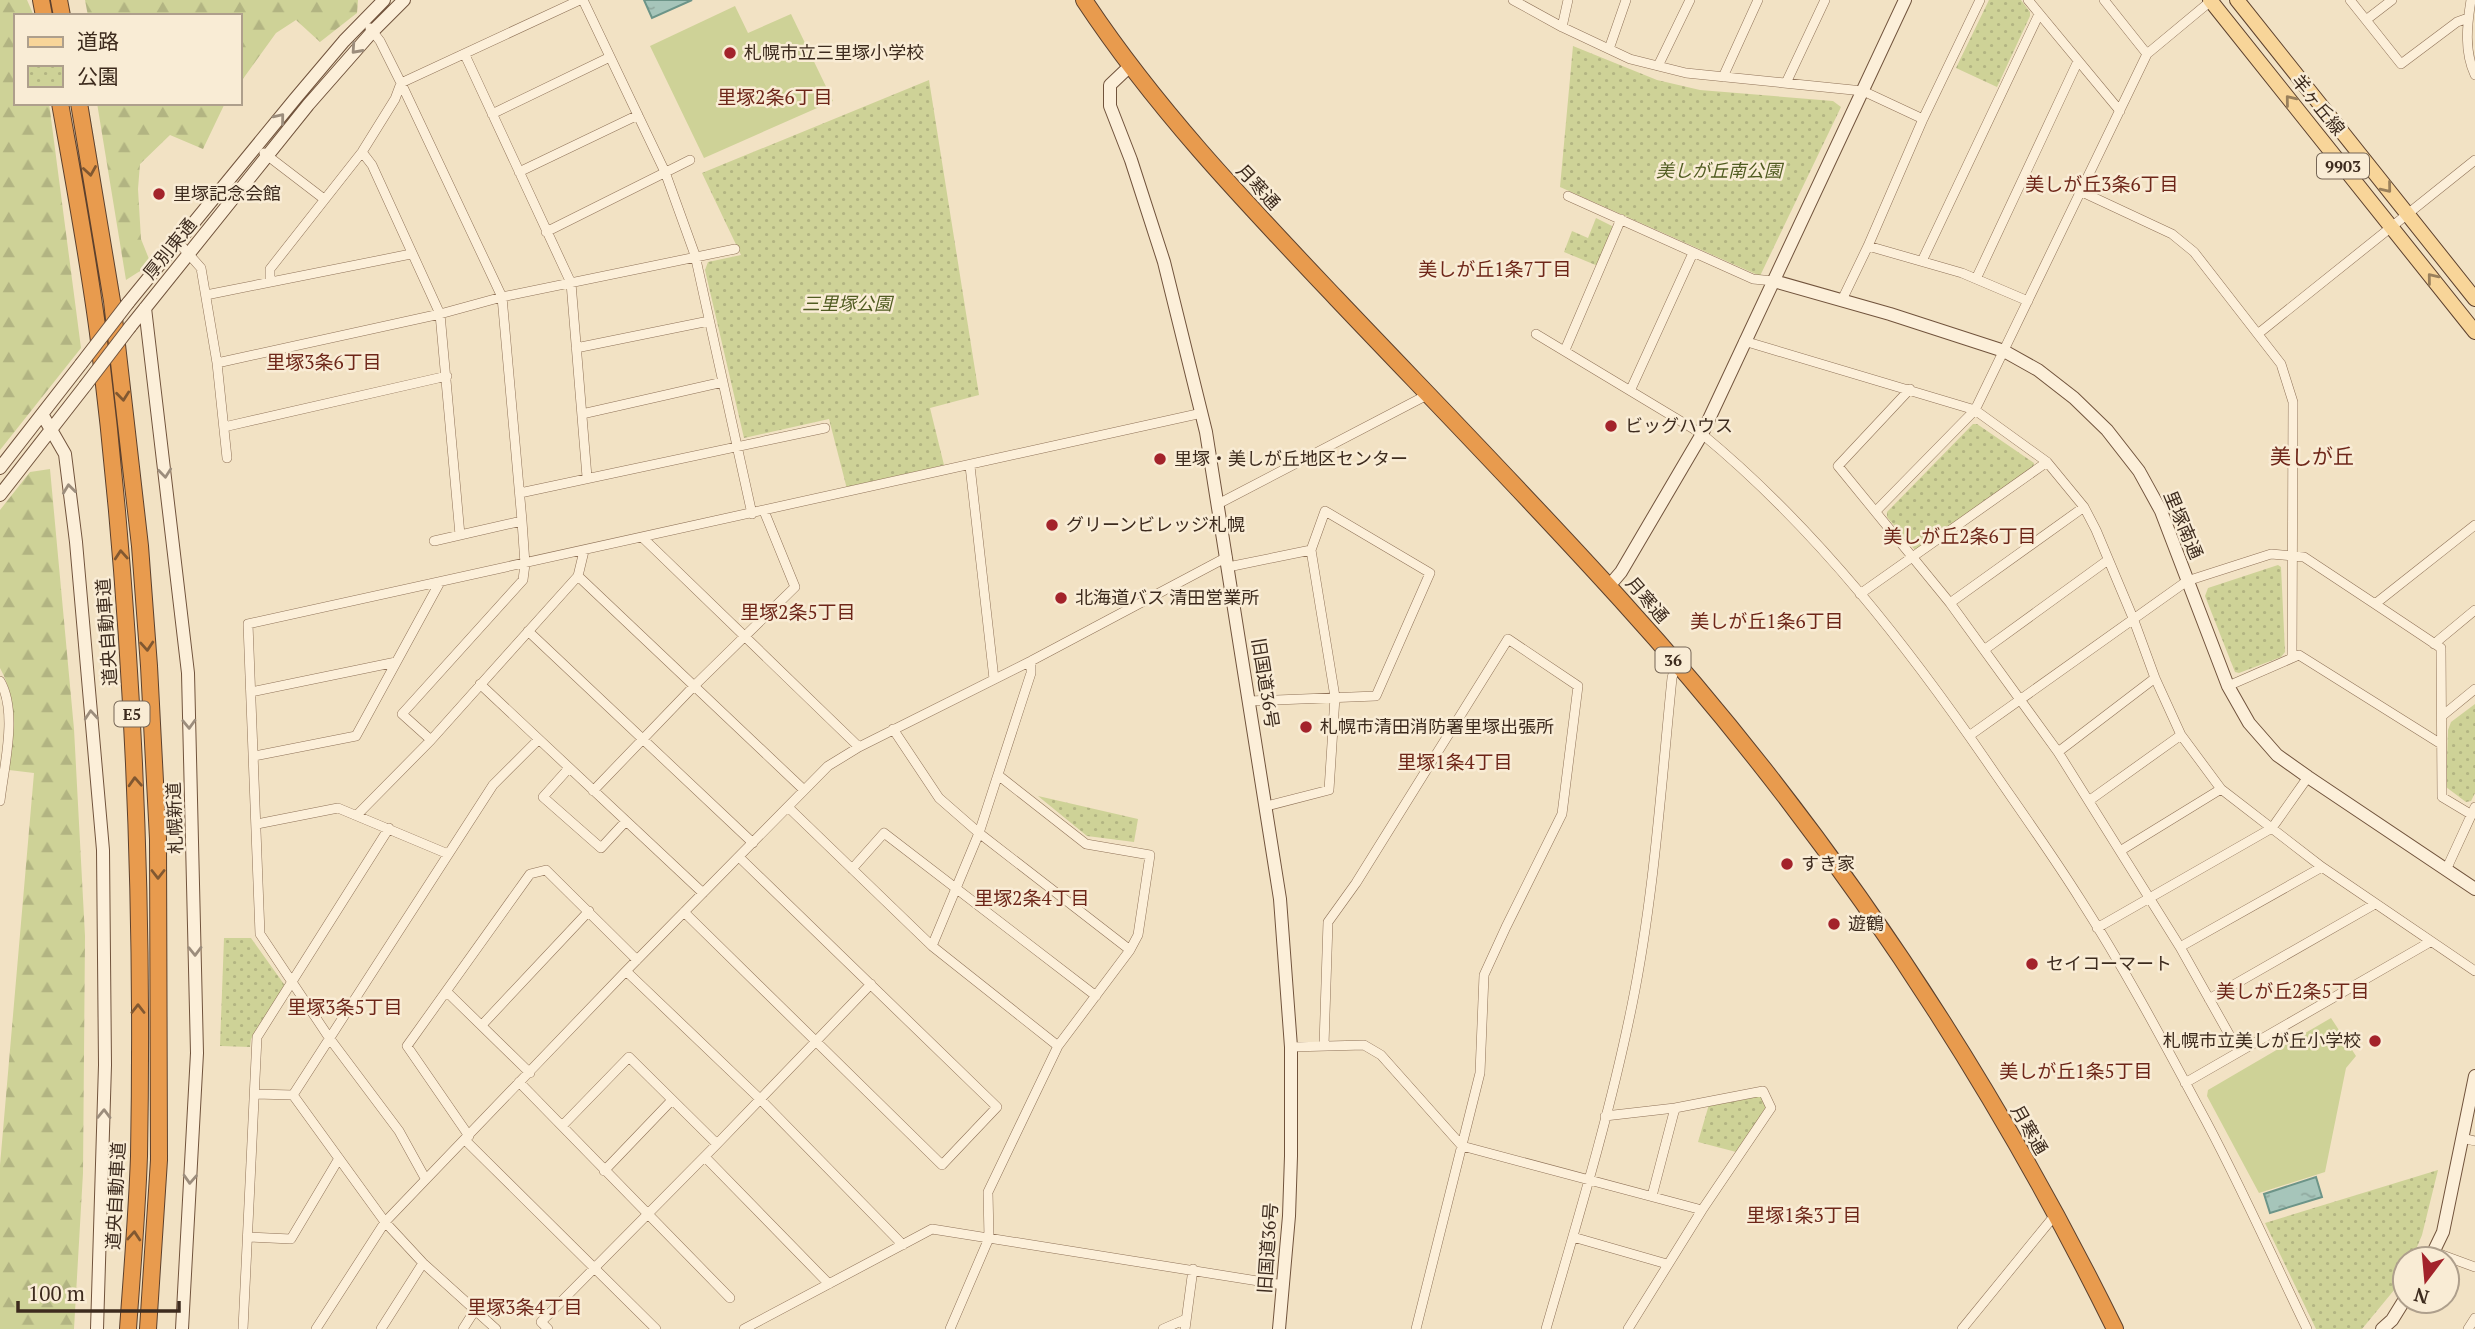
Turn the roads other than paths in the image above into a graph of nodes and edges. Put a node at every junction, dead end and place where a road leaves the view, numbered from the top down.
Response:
1 (384, 0) edge
2 (404, 0) edge
3 (582, 0) edge
4 (1084, 0) edge
5 (1513, 0) edge
6 (1568, 0) edge
7 (1626, 0) edge
8 (1690, 0) edge
9 (1758, 0) edge
10 (1825, 0) edge
11 (1905, 0) edge
12 (1980, 0) edge
13 (2028, 0) edge
14 (2104, 0) edge
15 (2211, 0) edge
16 (2237, 0) edge
17 (2350, 0) edge
18 (2392, 0) edge
19 (2471, 0) edge
20 (2039, 14) junction
21 (2468, 18) junction
22 (364, 20) junction
23 (2366, 20) junction
24 (1562, 27) junction
25 (373, 31) junction
26 (1609, 49) junction
27 (2147, 54) junction
28 (465, 55) junction
29 (610, 57) junction
30 (2078, 61) junction
31 (1130, 66) junction
32 (1658, 66) junction
33 (2475, 75) edge
34 (1723, 77) junction
35 (401, 83) junction
36 (1786, 83) junction
37 (1863, 91) junction
38 (60, 105) edge
39 (79, 105) edge
40 (2120, 111) junction
41 (492, 114) junction
42 (638, 115) junction
43 (1923, 119) junction
44 (262, 151) junction
45 (362, 152) junction
46 (690, 160) dead end
47 (2475, 160) edge
48 (519, 172) junction
49 (666, 172) junction
50 (2082, 192) junction
51 (1568, 196) dead end
52 (324, 199) junction
53 (2408, 215) junction
54 (1621, 219) junction
55 (2392, 228) junction
56 (546, 232) junction
57 (178, 242) junction
58 (1868, 246) junction
59 (735, 249) dead end
60 (190, 253) junction
61 (1693, 253) junction
62 (411, 254) junction
63 (695, 256) junction
64 (1922, 261) junction
65 (1976, 279) junction
66 (270, 281) junction
67 (1774, 281) junction
68 (571, 283) junction
69 (206, 295) junction
70 (502, 297) junction
71 (2475, 299) edge
72 (1842, 300) junction
73 (2028, 300) junction
74 (145, 308) junction
75 (440, 314) junction
76 (709, 321) junction
77 (2475, 331) edge
78 (2259, 333) junction
79 (1536, 334) dead end
80 (1744, 341) junction
81 (576, 348) junction
82 (1565, 350) junction
83 (2004, 351) junction
84 (217, 363) junction
85 (447, 376) junction
86 (723, 382) junction
87 (1631, 389) junction
88 (1910, 389) junction
89 (1429, 394) junction
90 (1975, 410) junction
91 (1202, 413) junction
92 (42, 414) junction
93 (582, 414) junction
94 (224, 427) junction
95 (825, 428) dead end
96 (51, 430) junction
97 (1702, 434) junction
98 (738, 446) junction
99 (227, 457) dead end
100 (2047, 462) junction
101 (970, 466) junction
102 (0, 468) edge
103 (587, 477) junction
104 (520, 492) junction
105 (0, 495) edge
106 (1218, 504) junction
107 (2084, 508) junction
108 (1876, 511) junction
109 (764, 512) junction
110 (752, 514) junction
111 (522, 521) junction
112 (2475, 525) edge
113 (460, 535) junction
114 (643, 538) junction
115 (435, 541) dead end
116 (584, 551) junction
117 (1311, 551) junction
118 (2291, 554) junction
119 (1913, 558) junction
120 (2108, 560) junction
121 (1227, 562) junction
122 (525, 564) junction
123 (578, 576) junction
124 (2187, 581) junction
125 (440, 582) junction
126 (1609, 586) junction
127 (1860, 594) junction
128 (1950, 603) junction
129 (2375, 604) junction
130 (2475, 610) edge
131 (2133, 618) junction
132 (528, 631) junction
133 (744, 635) junction
134 (2434, 644) junction
135 (1984, 650) junction
136 (2292, 658) junction
137 (1031, 661) junction
138 (396, 662) junction
139 (1676, 663) junction
140 (2155, 678) junction
141 (994, 679) junction
142 (0, 681) edge
143 (480, 684) junction
144 (2228, 686) junction
145 (693, 687) junction
146 (2475, 689) edge
147 (251, 692) junction
148 (1335, 697) junction
149 (2022, 700) junction
150 (1250, 701) junction
151 (2442, 716) junction
152 (893, 729) junction
153 (2181, 734) junction
154 (1969, 736) junction
155 (642, 739) junction
156 (431, 740) junction
157 (538, 740) junction
158 (2441, 744) junction
159 (859, 747) junction
160 (2058, 752) junction
161 (254, 756) junction
162 (569, 768) junction
163 (998, 775) junction
164 (2308, 777) junction
165 (2221, 789) junction
166 (593, 790) junction
167 (804, 790) junction
168 (2090, 800) junction
169 (0, 801) edge
170 (1267, 806) junction
171 (789, 808) junction
172 (2473, 811) edge
173 (358, 815) junction
174 (626, 821) junction
175 (257, 824) junction
176 (389, 828) junction
177 (2272, 828) junction
178 (979, 833) junction
179 (752, 843) junction
180 (2120, 852) junction
181 (448, 853) junction
182 (739, 857) junction
183 (2322, 867) junction
184 (852, 869) junction
185 (2446, 870) junction
186 (956, 888) junction
187 (2475, 889) edge
188 (703, 893) junction
189 (2150, 897) junction
190 (2375, 904) junction
191 (589, 911) junction
192 (684, 912) junction
193 (2097, 928) junction
194 (2430, 942) junction
195 (932, 946) junction
196 (2180, 947) junction
197 (1130, 950) junction
198 (637, 960) junction
199 (626, 971) junction
200 (2475, 971) edge
201 (293, 983) junction
202 (871, 984) junction
203 (447, 992) junction
204 (1096, 996) junction
205 (2209, 999) junction
206 (482, 1025) junction
207 (330, 1039) junction
208 (815, 1040) junction
209 (1324, 1045) junction
210 (1058, 1046) junction
211 (1290, 1047) junction
212 (2239, 1052) junction
213 (530, 1073) junction
214 (2475, 1076) edge
215 (519, 1082) junction
216 (2185, 1083) junction
217 (255, 1094) junction
218 (293, 1095) junction
219 (672, 1100) junction
220 (760, 1100) junction
221 (1675, 1108) junction
222 (1605, 1115) junction
223 (562, 1126) junction
224 (467, 1138) junction
225 (2469, 1140) edge
226 (717, 1144) junction
227 (1462, 1146) junction
228 (705, 1157) junction
229 (338, 1160) junction
230 (604, 1171) junction
231 (425, 1178) junction
232 (1589, 1179) junction
233 (1652, 1196) junction
234 (1702, 1210) junction
235 (648, 1214) junction
236 (2055, 1215) junction
237 (385, 1222) junction
238 (249, 1237) junction
239 (1573, 1237) junction
240 (989, 1238) junction
241 (903, 1245) junction
242 (2437, 1245) edge
243 (423, 1263) junction
244 (1667, 1264) junction
245 (594, 1266) junction
246 (1193, 1269) junction
247 (829, 1284) junction
248 (1283, 1284) junction
249 (730, 1298) dead end
250 (475, 1310) junction
251 (2395, 1315) edge
252 (2475, 1318) edge
253 (1186, 1324) edge
254 (97, 1329) edge
255 (128, 1329) edge
256 (148, 1329) edge
257 (182, 1329) edge
258 (243, 1329) edge
259 (316, 1329) edge
260 (382, 1329) edge
261 (463, 1329) edge
262 (496, 1329) edge
263 (548, 1329) edge
264 (656, 1329) edge
265 (744, 1329) edge
266 (950, 1329) edge
267 (1163, 1329) edge
268 (1281, 1329) edge
269 (1416, 1329) edge
270 (1546, 1329) edge
271 (1628, 1329) edge
272 (1962, 1329) edge
273 (2115, 1329) edge
274 (2307, 1329) edge
275 (2382, 1329) edge
276 (2468, 1329) edge

1 - 22 street, 厚別東通
2 - 25 street, 厚別東通
3 - 28 street
3 - 29 street
4 - 31 highway, 月寒通 / 36
5 - 24 street
6 - 24 street
7 - 26 street
8 - 32 street
9 - 34 street
10 - 36 street
11 - 37 street
12 - 43 street
13 - 20 street
14 - 27 street
15 - 27 street
55 -> 15 main road, 羊ヶ丘線 / 9903
16 -> 53 main road, 羊ヶ丘線 / 9903
17 - 23 street
18 - 23 street
19 - 21 street
20 - 30 street
20 - 64 street
21 - 23 street
21 - 33 street
22 - 25 street
44 -> 22 street, 厚別東通
24 - 26 street
25 - 35 street
25 -> 44 street, 厚別東通
26 - 32 street
27 - 40 street
28 - 35 street
28 - 41 street
29 - 41 street
29 - 42 street
30 - 40 street
30 - 65 street
31 - 89 highway, 月寒通 / 36
31 - 91 street, 旧国道36号
32 - 34 street
34 - 36 street
35 - 45 street
35 - 70 street
36 - 37 street
37 - 43 street
37 - 67 street
255 -> 38 highway, 道央自動車道 / E5
39 -> 256 highway, E5
40 - 50 street
41 - 48 street
42 - 48 street
42 - 49 street
43 - 58 street
44 - 52 street
44 - 57 street, 厚別東通
44 - 60 street, 厚別東通
45 - 52 street
45 - 62 street
46 - 49 street
47 - 53 street
48 - 56 street
49 - 56 street
49 - 63 street
50 - 73 street
50 - 78 street
51 - 54 street
52 - 66 street
53 - 55 street
53 - 71 main road, 羊ヶ丘線 / 9903
54 - 61 street
54 - 82 street
77 -> 55 main road, 羊ヶ丘線 / 9903
55 - 78 street
56 - 68 street
57 - 60 street
57 - 92 street, 厚別東通, bridge
58 - 64 street
58 - 72 street
59 - 63 street
60 - 69 street
60 - 74 street, 厚別東通
61 - 67 street
61 - 87 street
62 - 66 street
62 - 75 street
63 - 68 street
63 - 76 street
64 - 65 street
65 - 73 street
66 - 69 street
67 - 72 street, 里塚南通
67 - 80 street
68 - 70 street
68 - 81 street
69 - 84 street
70 - 75 street
70 - 104 street
72 - 83 street, 里塚南通
73 - 83 street
74 - 96 street, 厚別東通, bridge
74 -> 257 street, 札幌新道
75 - 84 street
75 - 85 street
76 - 81 street
76 - 86 street
78 - 118 street
79 - 82 street
80 - 88 street
80 - 97 street
81 - 93 street
82 - 87 street
83 - 90 street
83 - 124 street, 里塚南通
84 - 94 street
85 - 94 street
85 - 113 street
86 - 93 street
86 - 98 street
87 - 97 street
88 - 90 street
88 - 108 street
89 - 106 street
89 - 126 highway, 月寒通 / 36
90 - 100 street
90 - 108 street
91 - 101 street
91 - 106 street, 旧国道36号
92 - 96 street
92 - 102 street, 厚別東通
93 - 103 street
94 - 99 street
95 - 98 street
96 - 105 street, 厚別東通
254 -> 96 street
97 - 126 street
97 - 127 street
98 - 103 street
98 - 110 street
100 - 107 street
100 - 119 street
101 - 109 street
101 - 141 street
103 - 104 street
104 - 111 street
106 - 121 street, 旧国道36号
107 - 120 street
107 - 128 street
108 - 119 street
109 - 110 street
109 - 133 street
110 - 114 street
111 - 113 street
111 - 122 street
112 - 129 street
113 - 115 street
114 - 116 street
114 - 133 street
116 - 122 street
116 - 123 street
117 - 121 street
117 - 148 street
117 - 148 street
118 - 124 street
118 - 129 street
118 - 136 street
119 - 127 street
119 - 128 street
120 - 131 street
120 - 135 street
121 - 137 street
121 - 150 street, 旧国道36号
122 - 125 street
122 - 156 street
123 - 132 street
123 - 145 street
124 - 131 street
124 - 144 street, 里塚南通
125 - 138 street
125 - 147 street
126 - 139 highway, 月寒通 / 36
127 - 154 street
128 - 135 street
129 - 134 street
130 - 134 street
131 - 140 street
131 - 149 street
132 - 143 street
132 - 155 street
133 - 145 street
133 - 159 street
134 - 151 street
135 - 149 street
136 - 144 street
136 - 158 street
137 - 141 street
137 - 163 street
138 - 147 street
138 - 161 street
139 - 222 street
139 - 236 highway, 月寒通 / 36
140 - 153 street
140 - 160 street
141 - 152 street
142 - 169 street
143 - 156 street
143 - 157 street
144 - 164 street, 里塚南通
145 - 155 street
145 - 167 street
146 - 151 street
147 - 161 street
148 - 150 street
148 - 170 street
149 - 154 street
149 - 160 street
150 - 170 street, 旧国道36号
151 - 158 street
152 - 159 street
152 - 178 street
153 - 165 street
153 - 168 street
154 - 193 street
155 - 166 street
155 - 179 street
156 - 173 street
157 - 162 street
157 - 181 street
158 - 172 street
159 - 167 street
160 - 168 street
161 - 175 street
162 - 166 street
162 - 174 street
163 - 178 street
163 - 197 street
164 - 177 street
164 - 185 street, 里塚南通
165 - 177 street
165 - 180 street
166 - 174 street
167 - 171 street
168 - 180 street
170 - 211 street, 旧国道36号
171 - 179 street
171 - 184 street
172 - 185 street
173 - 175 street
173 - 176 street
174 - 188 street
175 - 201 street
176 - 181 street
176 - 201 street
177 - 183 street
177 - 189 street
178 - 186 street
178 - 197 street
179 - 182 street
180 - 189 street
181 - 207 street
182 - 188 street
182 - 202 street
183 - 190 street
183 - 196 street
184 - 186 street
184 - 195 street
185 - 187 street, 里塚南通
186 - 195 street
186 - 204 street
188 - 192 street
189 - 193 street
189 - 196 street
190 - 194 street
190 - 205 street
191 - 198 street
191 - 203 street
191 - 206 street
192 - 198 street
192 - 208 street
193 - 216 street
194 - 200 street
194 - 212 street
195 - 210 street
196 - 205 street
197 - 204 street
198 - 199 street
199 - 213 street
199 - 220 street
201 - 207 street
201 - 217 street
202 - 208 street
202 - 208 street
203 - 206 street
203 - 224 street
204 - 210 street
205 - 212 street
206 - 213 street
207 - 218 street
207 - 231 street
208 - 220 street
209 - 211 street
209 - 227 street
209 - 227 street
210 - 240 street
211 - 248 street, 旧国道36号
212 - 216 street
213 - 215 street
214 - 225 street
215 - 223 street
215 - 224 street
216 - 274 street
217 - 218 street
217 - 238 street
218 - 229 street
219 - 223 street
219 - 226 street
219 - 230 street
220 - 226 street
220 - 241 street
221 - 222 street
221 - 233 street
221 - 234 street
222 - 232 street
223 - 230 street
224 - 231 street
224 - 245 street
225 - 242 street
226 - 228 street
227 - 232 street
227 - 269 street
228 - 235 street
228 - 247 street
229 - 237 street
229 - 238 street
230 - 235 street
231 - 237 street
232 - 233 street
232 - 239 street
233 - 234 street
234 - 244 street
235 - 245 street
235 - 249 street
236 - 272 street
236 - 273 highway, 月寒通 / 36
237 - 243 street
237 - 259 street
238 - 258 street
239 - 244 street
239 - 270 street
240 - 241 street
240 - 246 street
240 - 266 street
241 - 247 street
243 - 250 street
243 - 260 street
244 - 271 street
245 - 263 street
245 - 264 street
246 - 248 street
246 - 253 street
247 - 265 street
248 - 268 street, 旧国道36号
250 - 261 street
250 - 262 street
251 - 275 street
252 - 276 street
253 - 267 street

